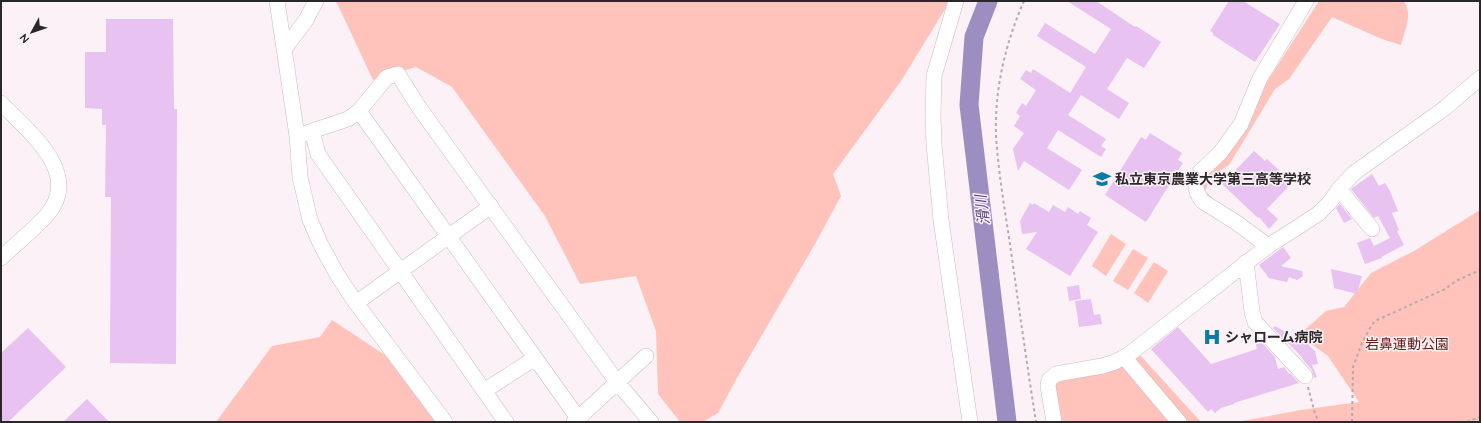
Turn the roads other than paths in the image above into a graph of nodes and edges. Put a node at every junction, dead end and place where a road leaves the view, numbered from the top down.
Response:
1 (277, 1) edge
2 (316, 1) edge
3 (956, 1) edge
4 (1306, 1) edge
5 (285, 48) junction
6 (1480, 78) edge
7 (1, 103) edge
8 (359, 111) junction
9 (312, 131) junction
10 (297, 136) junction
11 (1339, 189) junction
12 (491, 206) junction
13 (1372, 229) dead end
14 (448, 237) junction
15 (1268, 246) junction
16 (1, 258) edge
17 (1246, 262) junction
18 (400, 271) junction
19 (356, 303) junction
20 (646, 356) dead end
21 (1124, 357) junction
22 (535, 358) junction
23 (1305, 376) road end
24 (617, 382) junction
25 (484, 390) junction
26 (576, 420) edge
27 (445, 422) edge
28 (506, 422) edge
29 (651, 422) edge
30 (970, 422) edge
31 (1054, 422) edge
32 (1180, 422) edge

1 - 5 street
2 - 5 street
3 - 30 street
4 - 15 street
5 - 10 street
6 - 11 street
7 - 16 street
8 - 9 street
8 - 12 street
8 - 14 street
9 - 10 street
9 - 18 street
10 - 19 street
11 - 13 street
11 - 15 street
12 - 14 street
12 - 24 street
14 - 18 street
14 - 22 street
15 - 17 street
17 - 21 street
17 - 23 street
18 - 19 street
18 - 25 street
19 - 27 street
20 - 24 street
21 - 31 street
21 - 32 street
22 - 25 street
22 - 26 street
24 - 26 street
24 - 29 street
25 - 28 street

